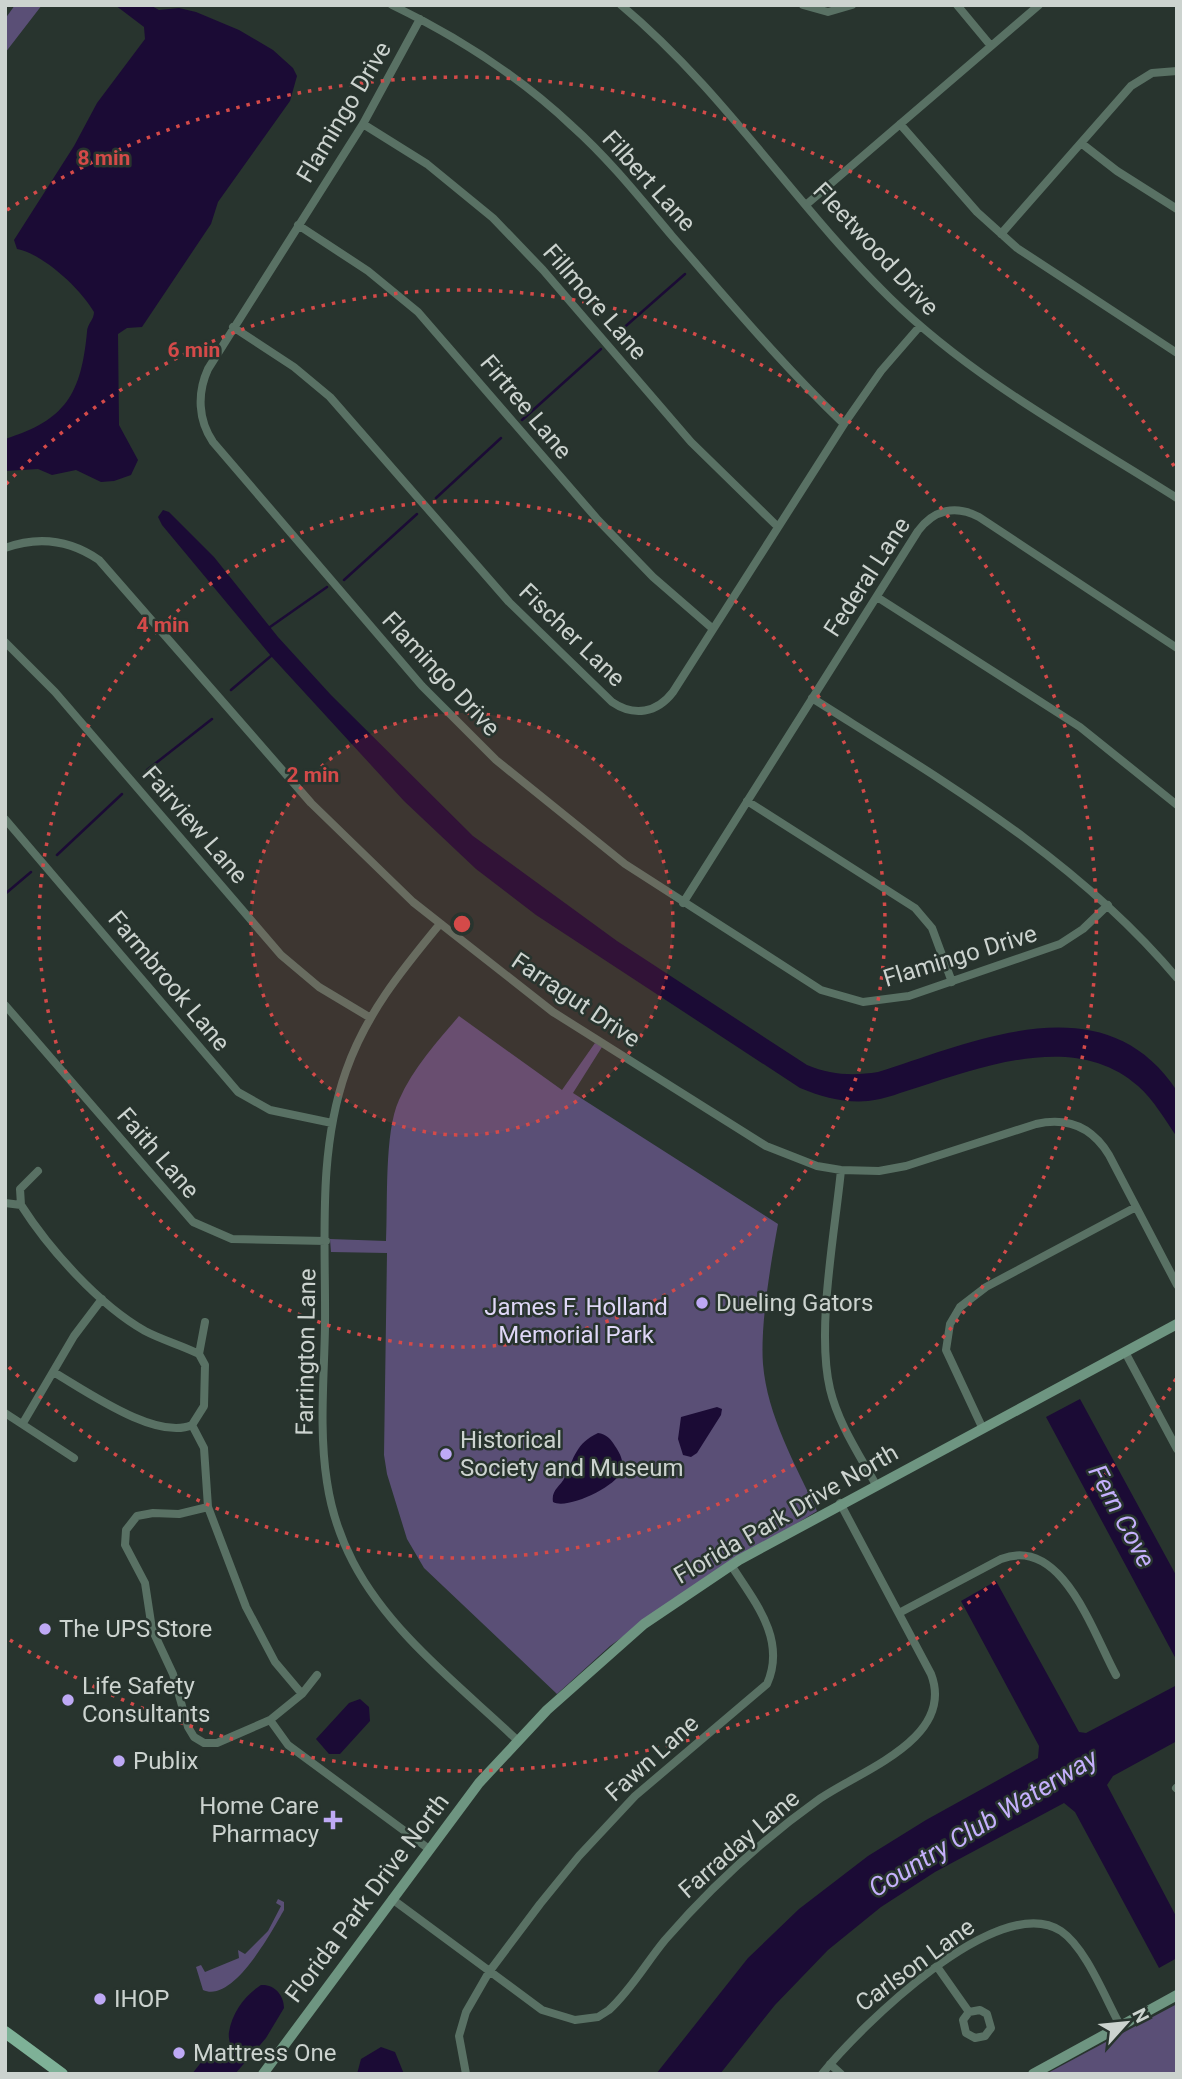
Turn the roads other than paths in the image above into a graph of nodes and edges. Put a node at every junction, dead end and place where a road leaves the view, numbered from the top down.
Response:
1 (392, 5) edge
2 (621, 5) edge
3 (803, 5) edge
4 (852, 5) edge
5 (957, 5) edge
6 (1039, 5) edge
7 (420, 19) junction
8 (991, 46) junction
9 (1177, 71) edge
10 (363, 124) junction
11 (900, 124) junction
12 (1081, 143) junction
13 (807, 204) junction
14 (1177, 209) edge
15 (298, 225) junction
16 (1001, 234) junction
17 (920, 326) junction
18 (233, 327) junction
19 (1177, 352) edge
20 (844, 424) junction
21 (1177, 498) edge
22 (778, 527) junction
23 (5, 548) edge
24 (877, 597) junction
25 (713, 629) junction
26 (5, 642) edge
27 (1177, 648) edge
28 (812, 698) junction
29 (747, 801) junction
30 (1177, 805) edge
31 (5, 819) edge
32 (683, 903) junction
33 (1108, 905) junction
34 (439, 925) junction
35 (1177, 978) edge
36 (952, 982) junction
37 (5, 1005) edge
38 (369, 1017) junction
39 (332, 1123) junction
40 (841, 1170) junction
41 (38, 1171) dead end
42 (5, 1203) edge
43 (21, 1205) junction
44 (1136, 1208) junction
45 (326, 1241) junction
46 (1177, 1284) edge
47 (102, 1299) junction
48 (205, 1322) dead end
49 (1177, 1324) edge
50 (1125, 1352) junction
51 (199, 1354) junction
52 (55, 1373) junction
53 (5, 1413) edge
54 (23, 1423) junction
55 (192, 1425) junction
56 (982, 1427) junction
57 (1177, 1449) edge
58 (74, 1458) dead end
59 (876, 1485) junction
60 (840, 1503) junction
61 (208, 1507) junction
62 (731, 1564) junction
63 (899, 1613) junction
64 (317, 1675) dead end
65 (1116, 1675) dead end
66 (302, 1694) junction
67 (270, 1720) junction
68 (517, 1740) junction
69 (429, 1849) junction
70 (392, 1899) junction
71 (938, 1968) junction
72 (489, 1972) junction
73 (1177, 1995) edge
74 (969, 2012) dead end
75 (1120, 2025) junction
76 (5, 2032) edge
77 (830, 2064) junction
78 (62, 2074) edge
79 (263, 2074) edge
80 (466, 2074) edge
81 (822, 2074) edge
82 (841, 2074) edge
83 (1033, 2074) edge

1 - 7 street, Filbert Lane
2 - 13 street, Fleetwood Drive
3 - 4 street
5 - 8 street
6 - 8 street
7 - 10 street, Flamingo Drive
7 - 20 street, Filbert Lane
8 - 11 street
9 - 12 street
10 - 15 street, Flamingo Drive
10 - 22 street, Fillmore Lane
11 - 13 street
11 - 16 street
12 - 14 street
12 - 16 street
13 - 17 street, Fleetwood Drive
15 - 18 street, Flamingo Drive
15 - 25 street, Firtree Lane
16 - 19 street
17 - 20 street, Fischer Lane
17 - 21 street, Fleetwood Drive
18 - 25 street, Fischer Lane
18 - 32 street, Flamingo Drive
20 - 22 street, Fischer Lane
22 - 25 street, Fischer Lane
23 - 34 street, Farragut Drive
24 - 27 street, Federal Lane
24 - 28 street, Federal Lane
24 - 30 street
26 - 38 street, Fairview Lane
28 - 29 street, Federal Lane
28 - 33 street
29 - 32 street, Federal Lane
29 - 36 street
31 - 39 street, Farmbrook Lane
32 - 36 street, Flamingo Drive
33 - 35 street
33 - 36 street, Flamingo Drive
34 - 38 street, Farrington Lane
34 - 40 street, Farragut Drive
37 - 45 street, Faith Lane
38 - 39 street, Farrington Lane
39 - 45 street, Farrington Lane
40 - 44 street, Farragut Drive
40 - 59 street
41 - 43 street
42 - 43 street
43 - 47 street
44 - 46 street, Farragut Drive
44 - 56 street
45 - 68 street, Farrington Lane
47 - 51 street
47 - 52 street
48 - 51 street
49 - 50 street, Florida Park Drive North
50 - 56 street, Florida Park Drive North
50 - 57 street
51 - 55 street
52 - 54 street
52 - 55 street
53 - 54 street
54 - 58 street
55 - 61 street
56 - 59 street, Florida Park Drive North
59 - 60 street, Florida Park Drive North
60 - 62 street, Florida Park Drive North
60 - 63 street, Farraday Lane
61 - 66 street
61 - 67 street
62 - 68 street, Florida Park Drive North
62 - 72 street, Fawn Lane
63 - 65 street
63 - 72 street, Farraday Lane
64 - 66 street
66 - 67 street
67 - 69 street
68 - 69 street, Florida Park Drive North
69 - 70 street, Florida Park Drive North
70 - 72 street, Farraday Lane
70 - 79 street, Florida Park Drive North
71 - 74 street
71 - 75 street, Carlson Lane
71 - 77 street, Carlson Lane
72 - 80 street, Fawn Lane
73 - 75 street
75 - 83 street
76 - 78 main road
77 - 81 street, Carlson Lane
77 - 82 street

